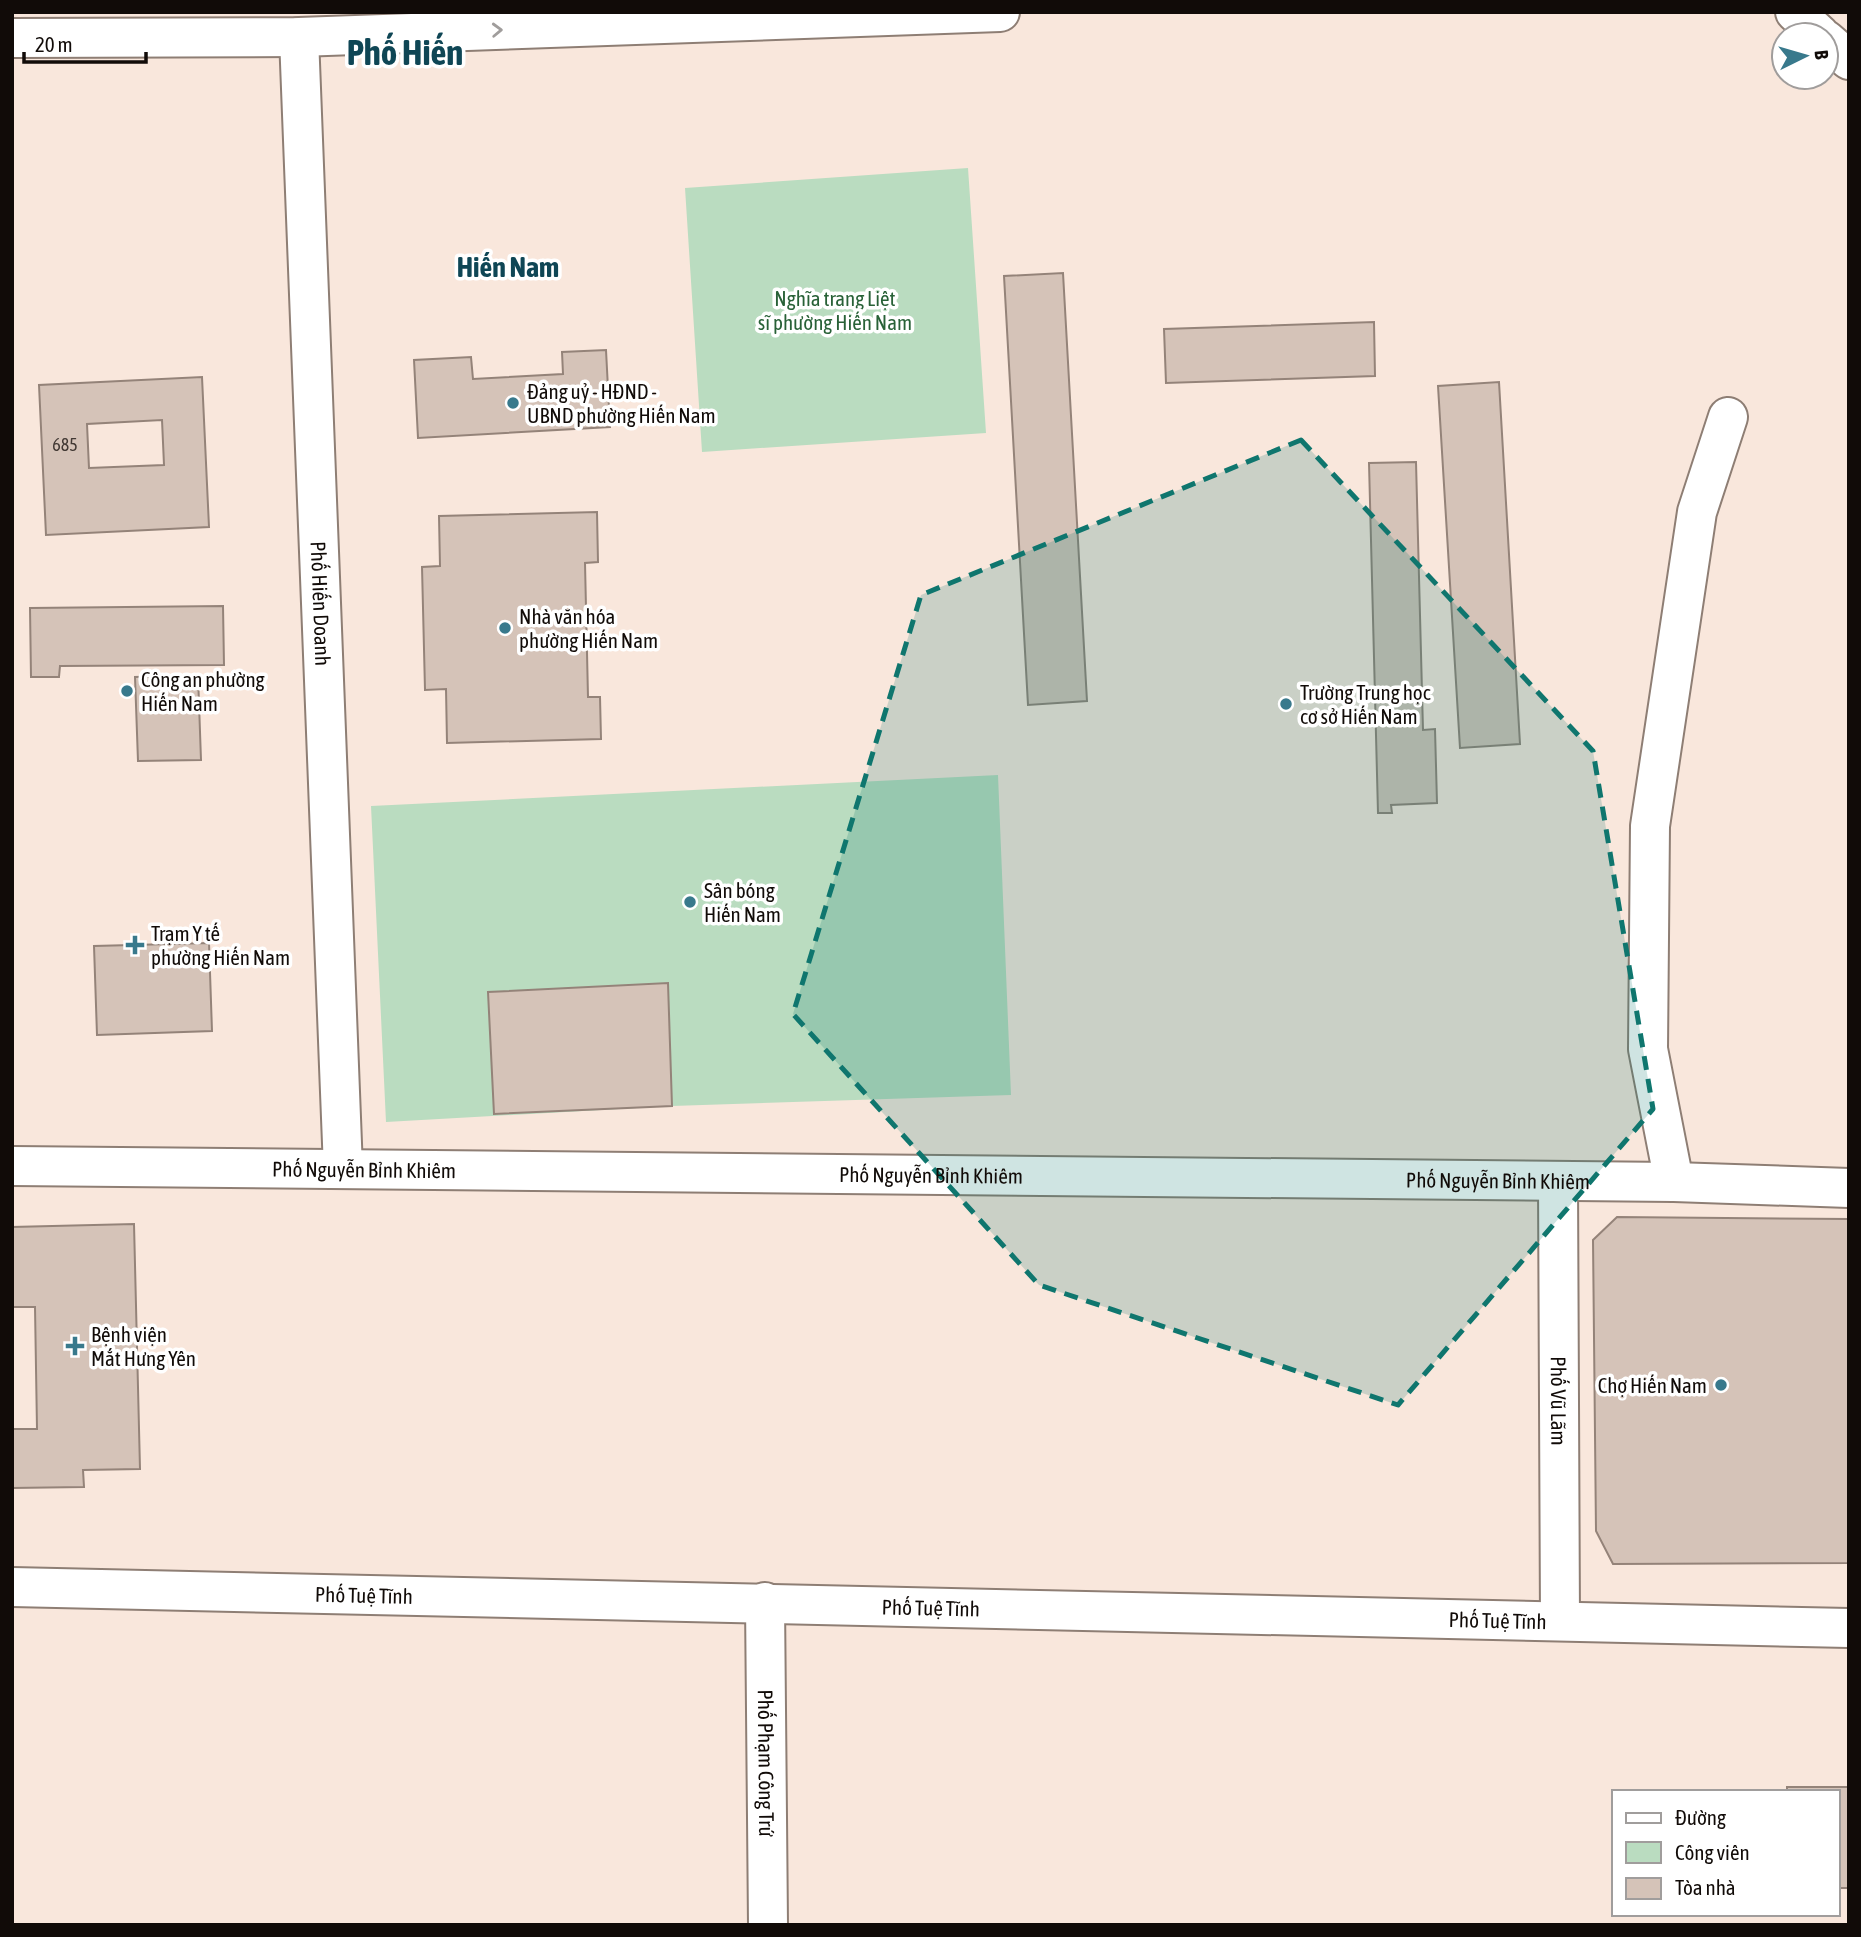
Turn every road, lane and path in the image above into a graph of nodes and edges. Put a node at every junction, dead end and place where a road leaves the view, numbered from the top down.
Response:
1 (1000, 12) edge
2 (299, 37) junction
3 (12, 38) edge
4 (1728, 417) dead end
5 (12, 1166) edge
6 (343, 1169) junction
7 (1558, 1182) junction
8 (1674, 1182) junction
9 (1849, 1188) edge
10 (12, 1587) edge
11 (765, 1602) junction
12 (1560, 1621) junction
13 (1849, 1628) edge
14 (768, 1925) edge

2 -> 1 main road
2 - 3 main road
2 - 6 main road, Phố Hiến Doanh
4 - 8 main road
5 - 6 main road, Phố Nguyễn Bỉnh Khiêm
6 - 7 main road, Phố Nguyễn Bỉnh Khiêm
7 - 8 main road, Phố Nguyễn Bỉnh Khiêm
7 - 12 main road, Phố Vũ Lãm
8 - 9 main road, Phố Nguyễn Bỉnh Khiêm
10 - 11 main road, Phố Tuệ Tĩnh
11 - 12 main road, Phố Tuệ Tĩnh
11 - 14 main road, Phố Phạm Công Trứ
12 - 13 main road, Phố Tuệ Tĩnh

